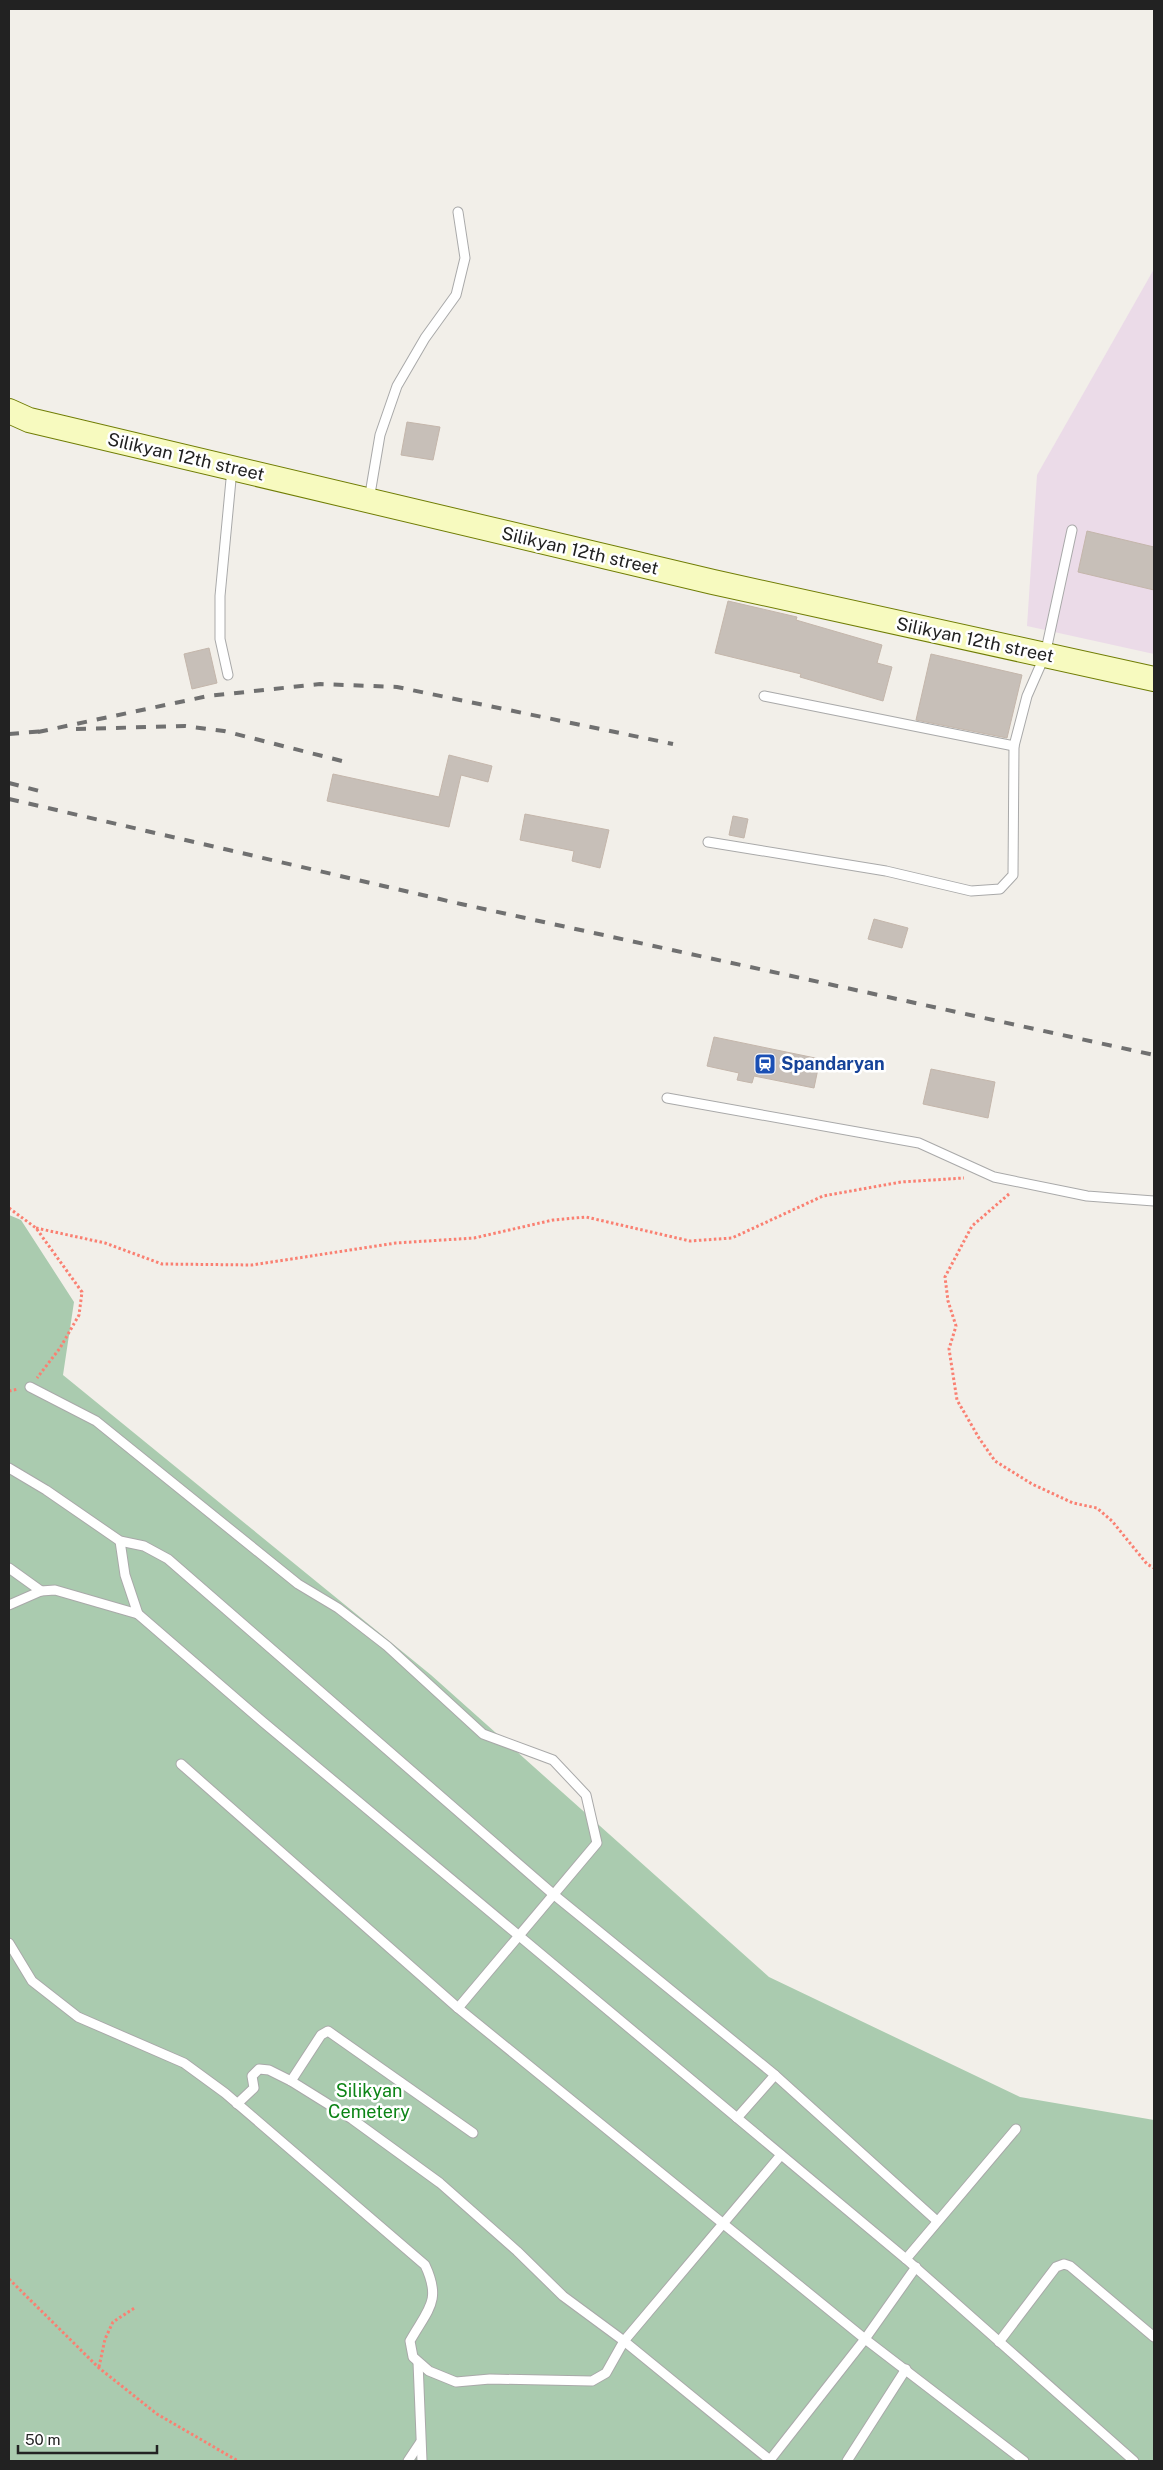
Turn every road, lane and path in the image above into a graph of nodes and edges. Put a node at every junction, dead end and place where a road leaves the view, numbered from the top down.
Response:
1 (458, 212) dead end
2 (9, 411) edge
3 (232, 468) junction
4 (369, 501) junction
5 (1072, 530) dead end
6 (1045, 655) junction
7 (228, 675) dead end
8 (1154, 679) edge
9 (764, 696) dead end
10 (1014, 746) junction
11 (708, 842) dead end
12 (666, 1098) dead end
13 (994, 1177) junction
14 (1023, 1183) junction
15 (1154, 1201) edge
16 (9, 1208) edge
17 (36, 1228) junction
18 (30, 1387) junction
19 (9, 1391) edge
20 (9, 1468) edge
21 (120, 1541) junction
22 (9, 1568) edge
23 (1154, 1568) edge
24 (40, 1591) junction
25 (9, 1605) edge
26 (138, 1614) junction
27 (182, 1764) dead end
28 (553, 1894) junction
29 (519, 1936) junction
30 (9, 1943) edge
31 (458, 2008) junction
32 (774, 2075) junction
33 (291, 2081) junction
34 (237, 2104) junction
35 (737, 2118) junction
36 (1016, 2128) dead end
37 (473, 2133) dead end
38 (781, 2155) junction
39 (937, 2221) junction
40 (723, 2225) junction
41 (906, 2258) junction
42 (916, 2267) junction
43 (9, 2279) edge
44 (136, 2307) dead end
45 (1154, 2337) edge
46 (865, 2339) junction
47 (624, 2341) junction
48 (1000, 2342) junction
49 (418, 2362) junction
50 (99, 2368) junction
51 (906, 2370) junction
52 (420, 2443) junction
53 (852, 2459) edge
54 (238, 2461) edge
55 (408, 2461) edge
56 (422, 2461) edge
57 (771, 2461) edge
58 (1024, 2461) edge
59 (1134, 2461) edge

1 - 4 lane
2 - 3 main road, Silikyan 12th street
3 - 4 main road, Silikyan 12th street
3 - 7 lane
4 - 6 main road, Silikyan 12th street
5 - 6 lane
6 - 8 main road, Silikyan 12th street
6 - 10 lane
9 - 10 lane
10 - 11 lane
12 - 13 lane
13 - 14 lane
13 - 17 path
14 - 15 lane
14 - 23 path
16 - 17 path
17 - 18 path
18 - 19 path
18 - 28 lane
20 - 21 lane
21 - 26 lane
21 - 28 lane
22 - 24 lane
24 - 25 lane
24 - 26 lane
26 - 29 lane
27 - 31 lane
28 - 29 lane
28 - 32 lane
29 - 31 lane
29 - 35 lane
30 - 34 lane
31 - 40 lane
32 - 35 lane
32 - 39 lane
33 - 34 lane
33 - 37 lane
33 - 47 lane
34 - 49 lane
35 - 38 lane
36 - 39 lane
38 - 40 lane
38 - 41 lane
39 - 41 lane
40 - 46 lane
40 - 47 lane
41 - 42 lane
42 - 46 lane
42 - 48 lane
43 - 50 path
44 - 50 path
45 - 48 lane
46 - 51 lane
46 - 57 lane
47 - 49 lane
47 - 57 lane
48 - 59 lane
49 - 52 lane
50 - 54 path
51 - 53 lane
51 - 58 lane
52 - 55 lane
52 - 56 lane

